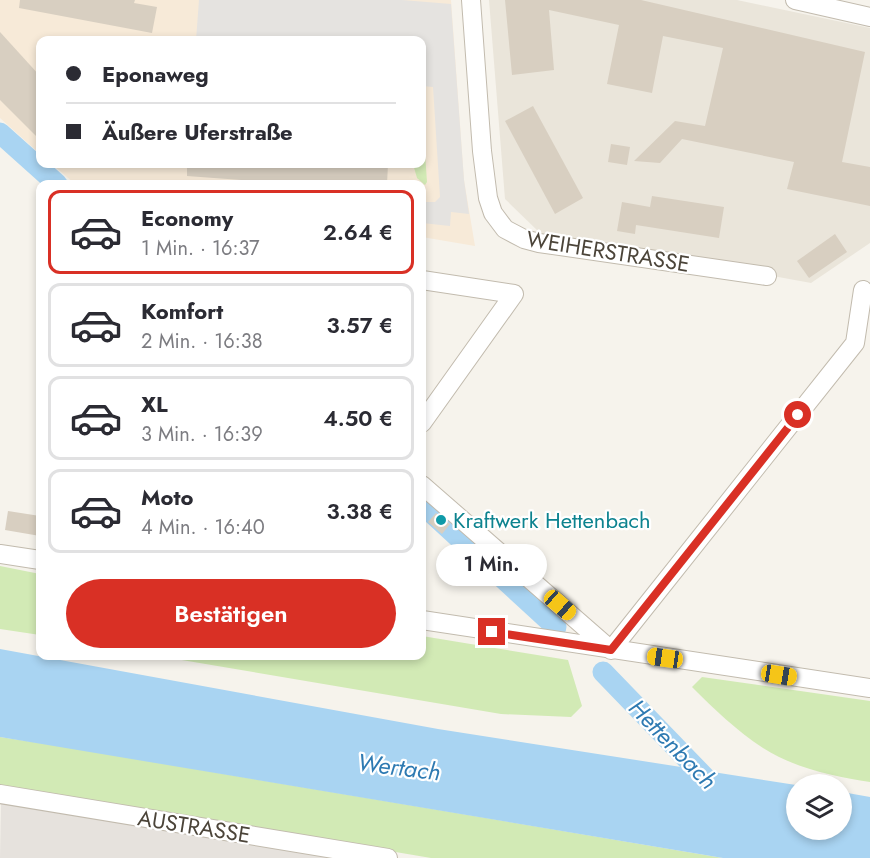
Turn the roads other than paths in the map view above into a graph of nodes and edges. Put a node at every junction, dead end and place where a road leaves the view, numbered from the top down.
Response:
1 (471, 0) edge
2 (795, 0) edge
3 (870, 17) edge
4 (767, 276) dead end
5 (426, 281) edge
6 (863, 291) dead end
7 (426, 417) edge
8 (426, 488) edge
9 (0, 554) edge
10 (36, 559) edge
11 (426, 621) edge
12 (611, 650) junction
13 (870, 688) edge
14 (0, 794) edge
15 (388, 858) edge

1 - 4 street, WEIHERSTRASSE
2 - 3 street
5 - 7 street
6 - 12 street
8 - 12 street
9 - 10 street
11 - 12 street
12 - 13 street
14 - 15 street, AUSTRASSE

